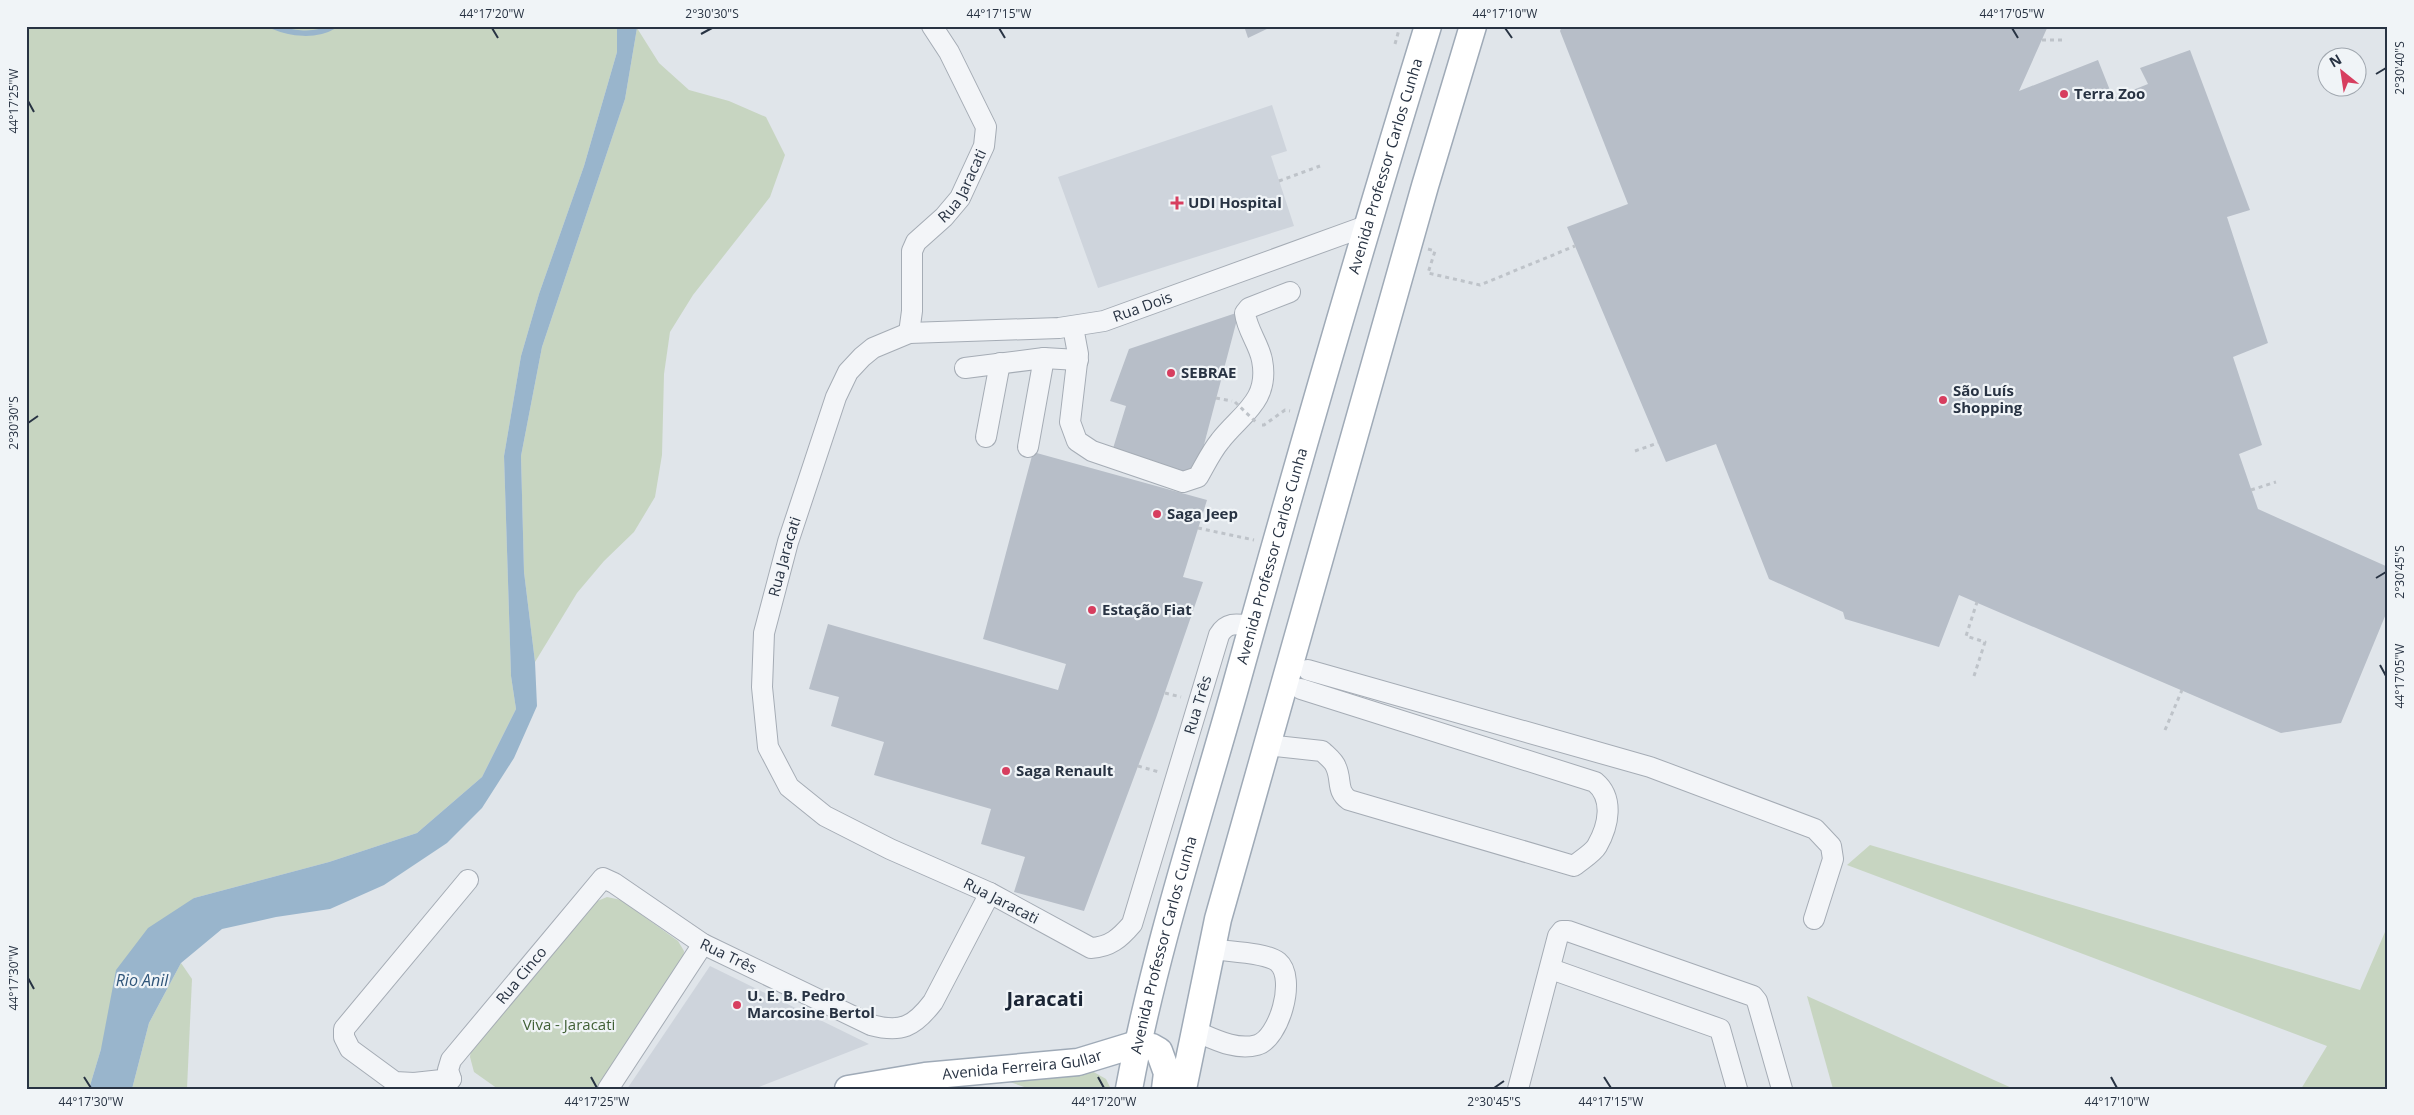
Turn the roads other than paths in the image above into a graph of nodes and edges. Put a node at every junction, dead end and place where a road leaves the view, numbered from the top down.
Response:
1 (932, 26) edge
2 (1428, 26) edge
3 (1473, 26) edge
4 (1366, 226) junction
5 (1290, 292) dead end
6 (1073, 327) junction
7 (909, 333) junction
8 (1044, 358) junction
9 (1078, 360) junction
10 (1000, 363) junction
11 (965, 368) dead end
12 (986, 437) dead end
13 (1028, 447) dead end
14 (1252, 626) junction
15 (1308, 670) dead end
16 (1301, 689) dead end
17 (1267, 746) junction
18 (1166, 811) junction
19 (1198, 818) junction
20 (607, 878) joint
21 (468, 880) dead end
22 (990, 893) junction
23 (1814, 919) dead end
24 (1122, 936) joint
25 (703, 944) junction
26 (1212, 949) junction
27 (1551, 969) junction
28 (1153, 980) junction
29 (1195, 1031) junction
30 (1137, 1044) junction
31 (1078, 1062) junction
32 (459, 1084) edge
33 (608, 1089) edge
34 (848, 1089) edge
35 (1129, 1089) edge
36 (1165, 1089) edge
37 (1183, 1089) edge
38 (1518, 1089) edge
39 (1737, 1089) edge
40 (1782, 1089) edge

1 - 7 street, Rua Jaracati
2 - 4 main road, Avenida Professor Carlos Cunha
3 - 17 main road
4 - 6 street, Rua Dois
4 - 14 main road, Avenida Professor Carlos Cunha
5 - 9 street
6 - 7 street, Rua Dois
6 - 9 street
7 - 22 street, Rua Jaracati
8 - 9 street
8 - 10 street
8 - 13 street
10 - 11 street
10 - 12 street
14 - 18 street, Rua Três
14 - 19 main road, Avenida Professor Carlos Cunha
15 - 23 street
16 - 17 street
17 - 26 main road
18 - 19 street
18 - 24 street, Rua Três
19 - 28 main road, Avenida Professor Carlos Cunha
20 - 25 street, Rua Três
20 - 32 street, Rua Cinco
21 - 32 street
22 - 24 street, Rua Jaracati
22 - 25 street, Rua Três
25 - 33 street
26 - 29 main road
26 - 29 street
27 - 38 street
27 - 39 street
27 - 40 street
28 - 30 main road, Avenida Professor Carlos Cunha
28 - 31 main road
29 - 37 main road
30 - 31 main road, Avenida Ferreira Gullar
30 - 35 main road, Avenida Professor Carlos Cunha
30 - 36 main road
31 - 34 main road, Avenida Ferreira Gullar

